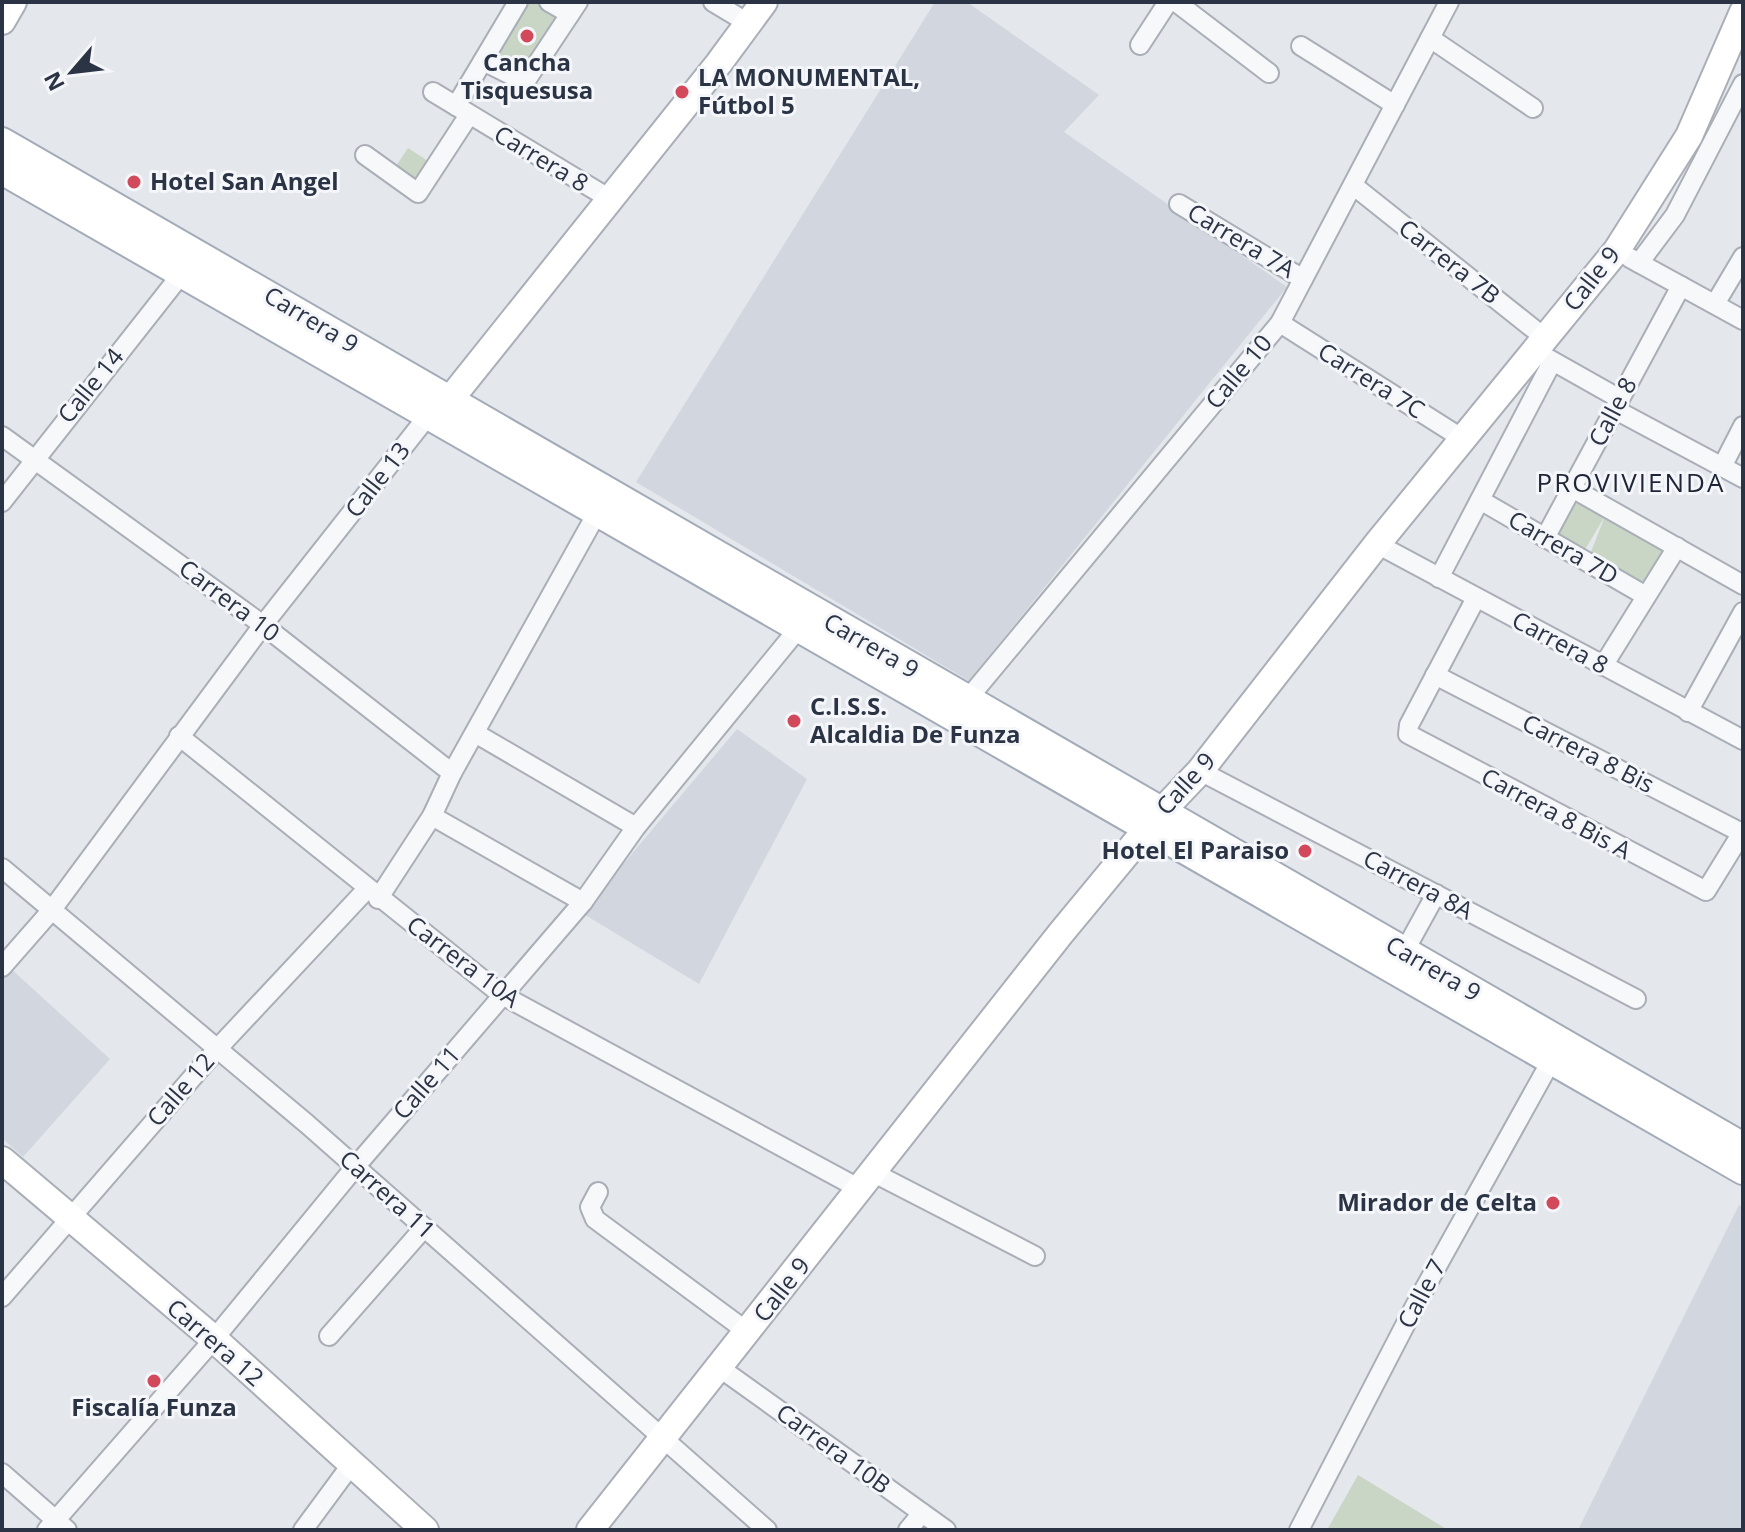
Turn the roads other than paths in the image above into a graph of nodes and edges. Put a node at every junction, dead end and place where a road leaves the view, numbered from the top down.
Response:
1 (13, 2) edge
2 (518, 2) edge
3 (549, 2) edge
4 (713, 2) edge
5 (764, 2) edge
6 (1168, 2) edge
7 (1176, 2) edge
8 (1449, 2) edge
9 (574, 8) edge
10 (2, 21) edge
11 (748, 23) junction
12 (1741, 26) edge
13 (1430, 38) junction
14 (1140, 45) dead end
15 (1301, 46) dead end
16 (483, 61) junction
17 (1269, 73) dead end
18 (1743, 84) edge
19 (433, 92) dead end
20 (1395, 105) junction
21 (1533, 108) dead end
22 (462, 111) junction
23 (2, 142) edge
24 (365, 155) dead end
25 (2, 170) edge
26 (1354, 186) junction
27 (610, 199) junction
28 (1179, 204) dead end
29 (1628, 256) junction
30 (1743, 257) edge
31 (183, 272) junction
32 (1303, 279) junction
33 (1681, 286) junction
34 (1715, 304) junction
35 (1743, 320) edge
36 (1280, 323) junction
37 (1544, 350) junction
38 (1617, 404) junction
39 (438, 410) junction
40 (1743, 426) edge
41 (2, 436) edge
42 (1463, 439) junction
43 (34, 458) junction
44 (1722, 467) junction
45 (1743, 478) edge
46 (1572, 488) junction
47 (1480, 500) junction
48 (2, 502) edge
49 (597, 513) junction
50 (1545, 538) junction
51 (1377, 544) junction
52 (1677, 547) junction
53 (1439, 578) junction
54 (1743, 585) edge
55 (1646, 596) junction
56 (1476, 598) junction
57 (1743, 612) edge
58 (263, 625) junction
59 (798, 629) junction
60 (1603, 666) junction
61 (1435, 675) junction
62 (966, 701) junction
63 (1688, 712) junction
64 (475, 733) junction
65 (179, 736) junction
66 (1743, 740) edge
67 (1200, 771) junction
68 (452, 773) junction
69 (432, 816) junction
70 (1154, 820) junction
71 (636, 827) junction
72 (1742, 832) edge
73 (2, 868) edge
74 (373, 894) junction
75 (1436, 894) junction
76 (583, 902) junction
77 (51, 911) junction
78 (1404, 952) junction
79 (2, 967) edge
80 (502, 995) junction
81 (1636, 999) dead end
82 (218, 1048) junction
83 (1551, 1061) junction
84 (1743, 1147) edge
85 (2, 1160) edge
86 (356, 1166) junction
87 (1743, 1170) edge
88 (867, 1181) junction
89 (598, 1192) dead end
90 (69, 1220) junction
91 (423, 1229) junction
92 (1035, 1256) dead end
93 (2, 1297) edge
94 (749, 1333) junction
95 (329, 1336) dead end
96 (214, 1339) junction
97 (720, 1368) junction
98 (662, 1440) junction
99 (351, 1465) junction
100 (2, 1473) edge
101 (922, 1513) junction
102 (57, 1527) edge
103 (303, 1530) edge
104 (425, 1530) edge
105 (590, 1530) edge
106 (767, 1530) edge
107 (908, 1530) edge
108 (946, 1530) edge
109 (1299, 1530) edge

1 - 10 main road
2 - 16 street
3 - 9 street
4 - 11 street
5 - 11 main road, Calle 13
6 - 14 street
7 - 17 street
8 - 13 street, Calle 10
9 - 16 street
11 - 27 main road, Calle 13
12 - 29 main road, Calle 9
13 - 20 street, Calle 10
13 - 21 street
15 - 20 street
16 - 22 street
18 - 29 street
19 - 22 street, Carrera 8
20 - 26 street, Calle 10
22 - 24 street
22 - 27 street, Carrera 8
23 - 39 main road, Carrera 9
25 - 31 main road, Carrera 9
26 - 32 street, Calle 10
26 - 37 street, Carrera 7B
27 - 39 main road, Calle 13
28 - 32 street, Carrera 7A
29 - 33 street
29 - 37 main road, Calle 9
30 - 34 street
31 - 39 main road, Carrera 9
31 - 43 street, Calle 14
32 - 36 street, Calle 10
33 - 34 street
33 - 38 street, Calle 8
34 - 35 street
36 - 42 street, Carrera 7C
36 - 62 street, Calle 10
37 - 38 street, Carrera 7B
37 - 42 main road, Calle 9
37 - 47 street
38 - 44 street, Carrera 7B
38 - 46 street, Calle 8
39 - 49 main road, Carrera 9
39 - 58 street, Calle 13
39 - 62 main road, Carrera 9
40 - 44 street
41 - 43 street, Carrera 10
42 - 51 main road, Calle 9
43 - 48 street, Calle 14
43 - 58 street, Carrera 10
44 - 45 street, Carrera 7B
46 - 50 street, Calle 8
46 - 52 street
47 - 50 street, Carrera 7D
47 - 53 street
49 - 59 main road, Carrera 9
49 - 64 street, Calle 12
50 - 55 street, Carrera 7D
51 - 53 street, Carrera 8
51 - 67 main road, Calle 9
52 - 54 street
52 - 55 street
53 - 56 street, Carrera 8
55 - 60 street
56 - 60 street, Carrera 8
56 - 61 street
57 - 63 street
58 - 65 street, Calle 13
58 - 68 street, Carrera 10
59 - 70 main road, Carrera 9
59 - 71 street, Calle 11
60 - 63 street, Carrera 8
61 - 72 street, Carrera 8 Bis
61 - 72 street, Carrera 8 Bis A
62 - 70 main road, Carrera 9
63 - 66 street, Carrera 8
64 - 68 street, Calle 12
64 - 71 street
65 - 74 street, Carrera 10A
65 - 77 street, Calle 13
67 - 70 main road, Calle 9
67 - 75 street, Carrera 8A
68 - 69 street, Calle 12
69 - 74 street, Calle 12
69 - 76 street
70 - 78 main road, Carrera 9
70 - 83 main road, Carrera 9
70 - 88 main road, Calle 9
71 - 76 street, Calle 11
73 - 77 street, Carrera 11
74 - 80 street, Carrera 10A
74 - 82 street, Calle 12
75 - 78 street
75 - 81 street, Carrera 8A
76 - 80 street, Calle 11
77 - 79 street, Calle 13
77 - 82 street, Carrera 11
78 - 84 main road, Carrera 9
80 - 86 street, Calle 11
80 - 88 street, Carrera 10A
82 - 86 street, Carrera 11
82 - 90 street, Calle 12
83 - 87 main road, Carrera 9
83 - 109 street, Calle 7
85 - 90 main road, Carrera 12
86 - 91 street, Carrera 11
86 - 96 street, Calle 11
88 - 92 street, Carrera 10A
88 - 94 main road, Calle 9
89 - 94 street
90 - 93 street, Calle 12
90 - 96 main road, Carrera 12
91 - 95 street
91 - 98 street, Carrera 11
94 - 97 main road, Calle 9
96 - 99 main road, Carrera 12
96 - 102 street, Calle 11
97 - 98 main road, Calle 9
97 - 101 street, Carrera 10B
98 - 105 main road, Calle 9
98 - 106 street, Carrera 11
99 - 103 street
99 - 104 main road, Carrera 12
100 - 102 street
101 - 107 street
101 - 108 street, Carrera 10B

